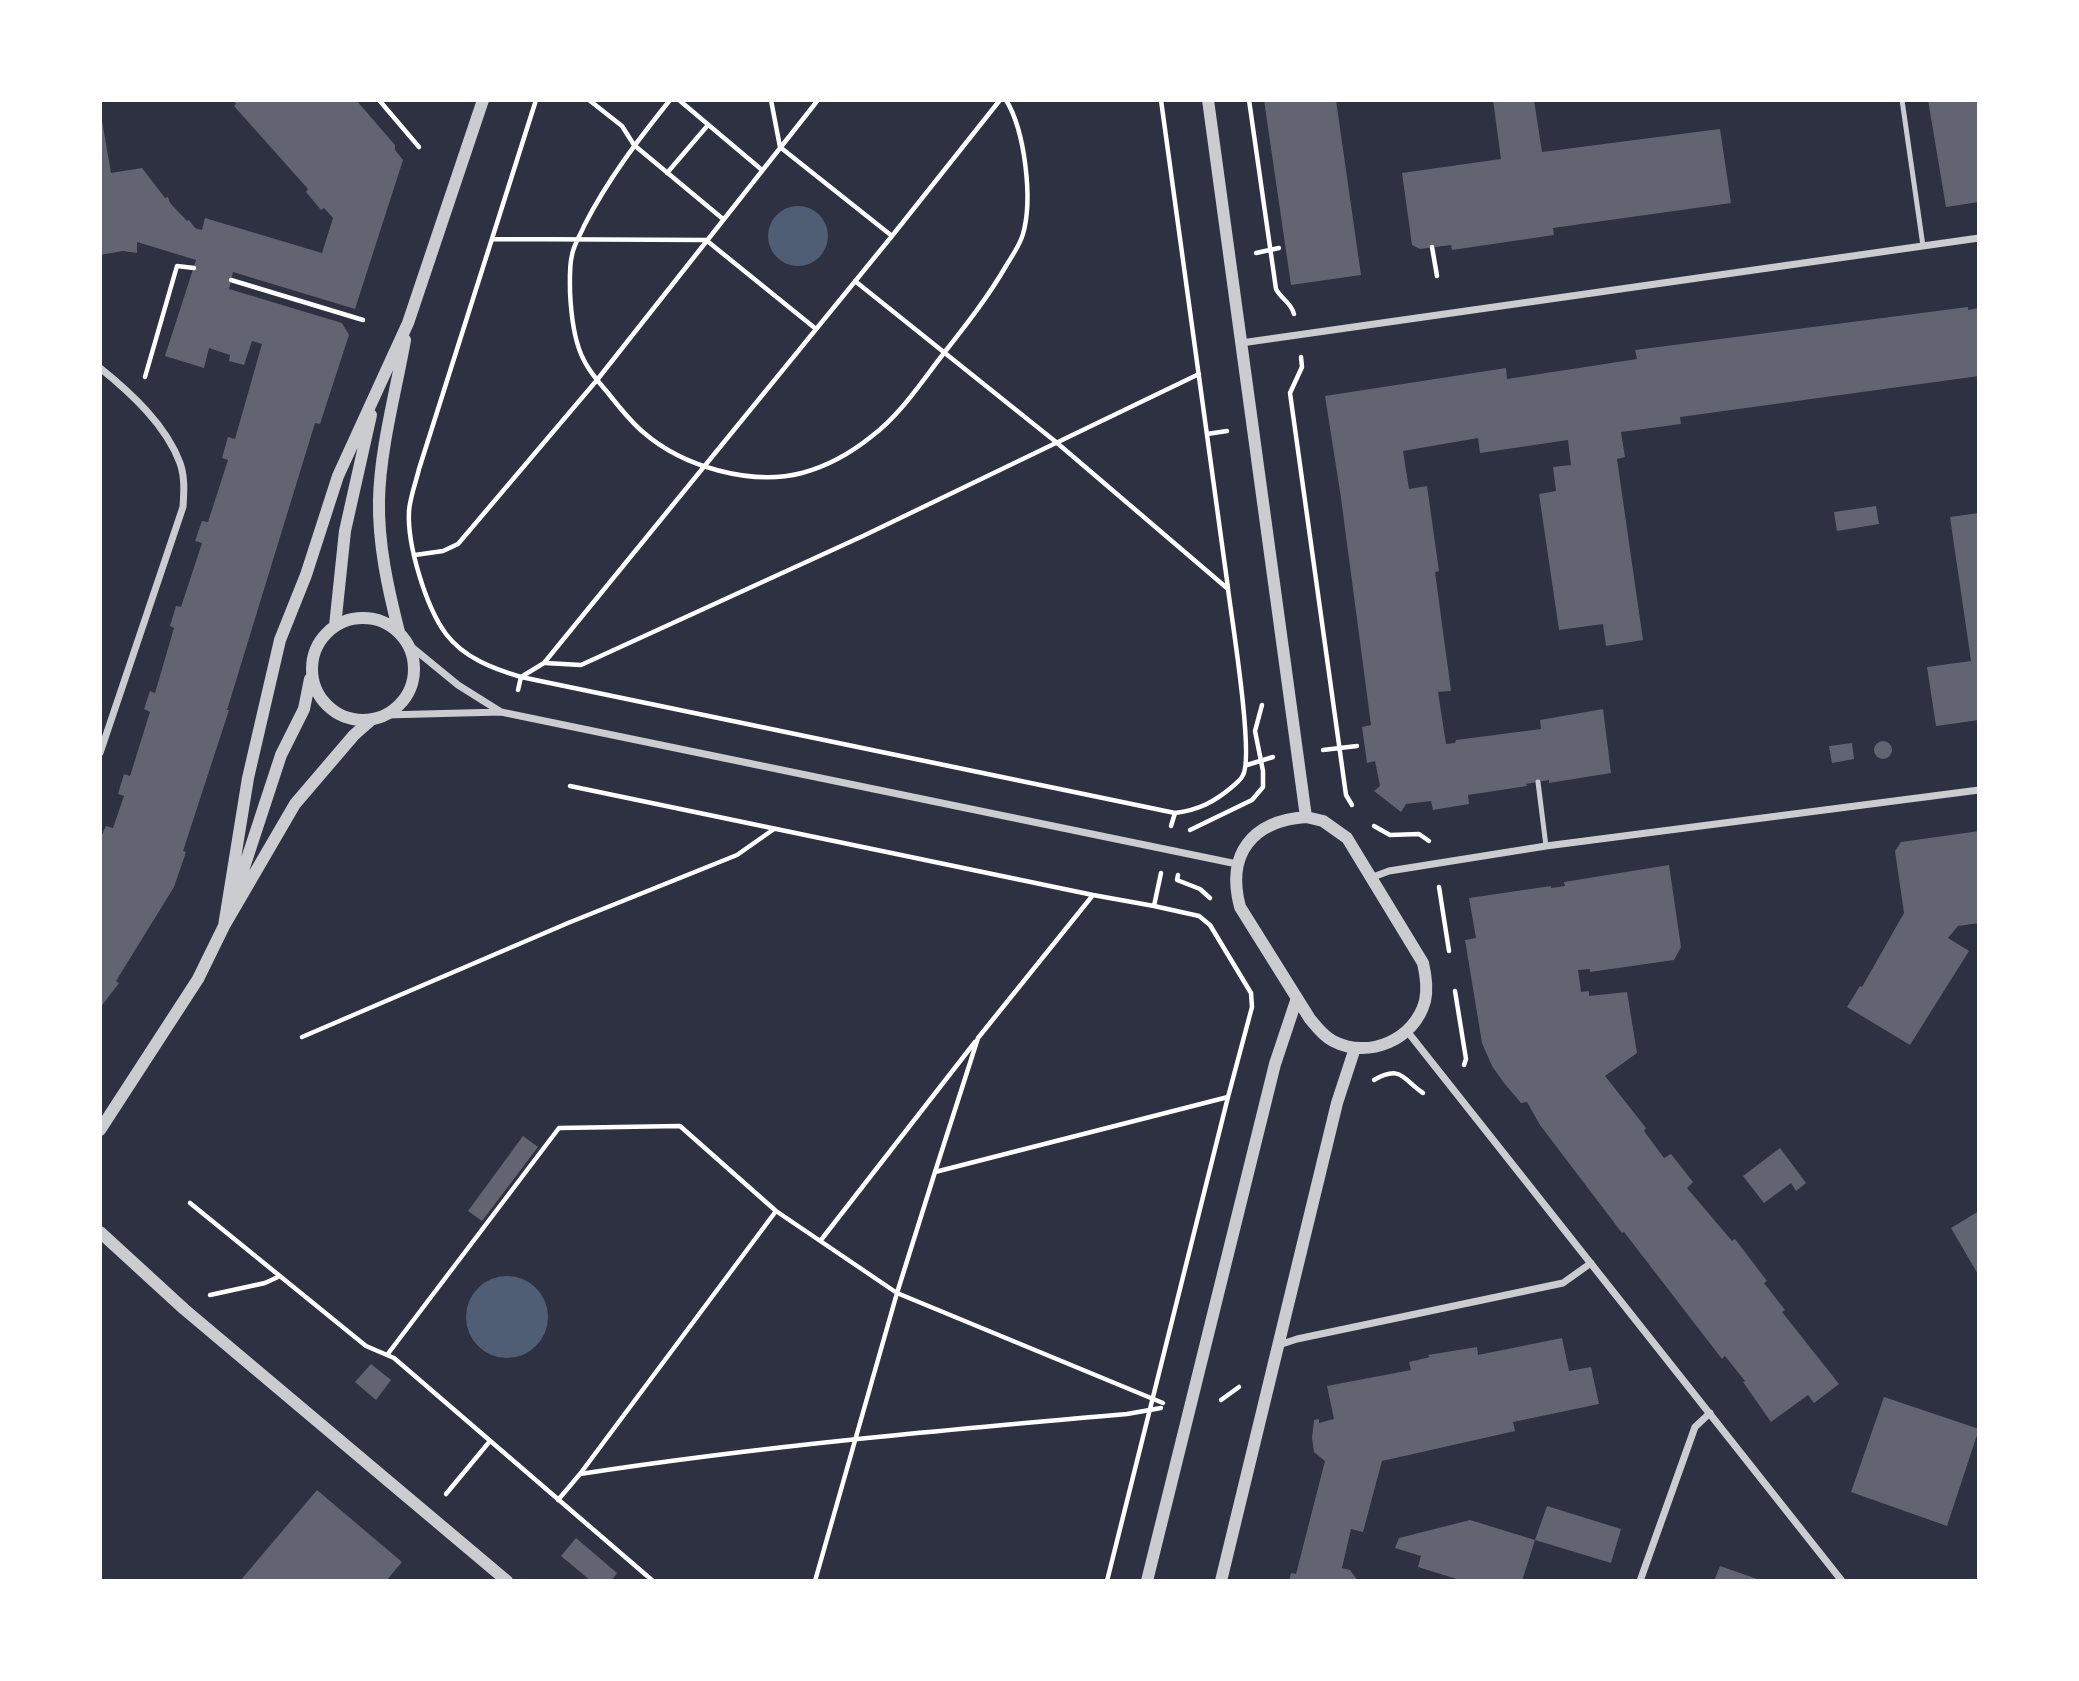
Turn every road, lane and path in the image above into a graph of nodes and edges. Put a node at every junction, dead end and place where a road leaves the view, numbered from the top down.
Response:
1 (379, 100) edge
2 (483, 100) edge
3 (536, 100) edge
4 (589, 100) edge
5 (670, 100) edge
6 (678, 100) edge
7 (771, 100) edge
8 (818, 100) edge
9 (1000, 100) edge
10 (1006, 100) edge
11 (1161, 100) edge
12 (1208, 100) edge
13 (1249, 100) edge
14 (1902, 100) edge
15 (708, 125) junction
16 (634, 145) junction
17 (419, 147) dead end
18 (780, 147) junction
19 (762, 170) junction
20 (667, 173) junction
21 (723, 219) junction
22 (892, 236) junction
23 (1979, 238) edge
24 (493, 239) junction
25 (577, 239) junction
26 (706, 240) junction
27 (1923, 246) junction
28 (1432, 247) dead end
29 (1279, 248) dead end
30 (1269, 249) junction
31 (1251, 254) dead end
32 (194, 268) dead end
33 (1437, 276) dead end
34 (232, 280) dead end
35 (855, 281) junction
36 (1294, 315) dead end
37 (363, 320) dead end
38 (408, 323) junction
39 (816, 329) junction
40 (1241, 343) junction
41 (944, 354) junction
42 (1301, 359) dead end
43 (100, 368) edge
44 (1199, 374) junction
45 (597, 380) junction
46 (379, 384) junction
47 (138, 401) junction
48 (1229, 430) dead end
49 (1207, 434) junction
50 (1056, 442) junction
51 (703, 465) junction
52 (415, 555) junction
53 (1228, 589) junction
54 (335, 626) junction
55 (399, 632) junction
56 (408, 644) junction
57 (544, 663) junction
58 (311, 674) junction
59 (520, 677) junction
60 (517, 695) dead end
61 (501, 712) junction
62 (385, 715) junction
63 (372, 720) junction
64 (1357, 746) dead end
65 (1258, 747) dead end
66 (1339, 748) junction
67 (1320, 751) dead end
68 (100, 753) edge
69 (1275, 757) dead end
70 (1261, 762) junction
71 (1247, 765) junction
72 (1263, 771) dead end
73 (1538, 782) dead end
74 (570, 786) dead end
75 (1979, 790) edge
76 (1357, 810) dead end
77 (1175, 813) junction
78 (1365, 816) dead end
79 (1306, 817) junction
80 (775, 828) junction
81 (1170, 830) dead end
82 (1430, 843) dead end
83 (1546, 846) junction
84 (1237, 864) junction
85 (1162, 870) dead end
86 (1373, 877) junction
87 (1094, 895) junction
88 (1154, 906) junction
89 (225, 926) junction
90 (1297, 998) junction
91 (1407, 1031) junction
92 (302, 1037) dead end
93 (978, 1038) junction
94 (1355, 1048) junction
95 (1228, 1097) junction
96 (100, 1130) edge
97 (935, 1172) junction
98 (190, 1203) dead end
99 (776, 1211) junction
100 (100, 1232) edge
101 (821, 1240) junction
102 (1591, 1263) junction
103 (280, 1276) junction
104 (897, 1293) junction
105 (199, 1298) dead end
106 (1279, 1345) junction
107 (387, 1355) junction
108 (1246, 1382) dead end
109 (1152, 1400) junction
110 (1214, 1405) dead end
111 (1149, 1410) junction
112 (1710, 1413) junction
113 (855, 1439) junction
114 (490, 1441) junction
115 (580, 1474) junction
116 (440, 1500) dead end
117 (558, 1500) junction
118 (507, 1581) edge
119 (653, 1581) edge
120 (815, 1581) edge
121 (1107, 1581) edge
122 (1147, 1581) edge
123 (1221, 1581) edge
124 (1640, 1581) edge
125 (1842, 1581) edge

1 - 17 path
2 - 38 street
3 - 24 path
4 - 16 path
5 - 16 path
6 - 15 path
7 - 18 path
8 - 18 path
9 - 22 path
10 - 41 path
11 - 44 path
12 - 40 street
13 - 30 path
14 - 27 lane
15 - 19 path
15 - 20 path
16 - 20 path
16 - 25 path
18 - 19 path
18 - 22 path
19 - 21 path
20 - 21 path
21 - 26 path
22 - 35 path
23 - 27 street
24 - 25 path
24 - 52 path
25 - 26 path
25 - 45 path
26 - 39 path
26 - 45 path
27 - 40 street
28 - 33 path
29 - 30 path
30 - 31 path
30 - 36 path
32 - 47 path
34 - 37 path
35 - 39 path
35 - 41 path
38 - 46 street
38 - 55 street
39 - 51 path
40 - 79 street
41 - 50 path
41 - 51 path
42 - 66 path
43 - 47 street
44 - 49 path
44 - 50 path
45 - 51 path
45 - 52 path
46 - 54 street
46 - 89 street
47 - 68 street
48 - 49 path
49 - 53 path
50 - 53 path
50 - 57 path
51 - 57 path
52 - 59 path
53 - 71 path
54 - 55 street
54 - 58 street
55 - 56 street
56 - 61 street
56 - 62 street
57 - 59 path
58 - 63 street
58 - 89 street
59 - 60 path
59 - 77 path
61 - 62 street
61 - 84 street
62 - 63 street
63 - 89 street
64 - 66 path
65 - 70 path
66 - 67 path
66 - 76 path
69 - 70 path
70 - 71 path
70 - 72 path
71 - 77 path
73 - 83 lane
74 - 80 path
75 - 83 street
77 - 81 path
78 - 82 path
79 - 84 street
79 - 86 street
80 - 87 path
80 - 92 path
83 - 86 street
84 - 90 street
85 - 88 path
86 - 91 street
87 - 88 path
87 - 93 path
88 - 95 path
89 - 96 street
90 - 94 street
90 - 122 street
91 - 94 street
91 - 102 street
93 - 97 path
93 - 101 path
94 - 106 street
95 - 97 path
95 - 109 path
97 - 104 path
98 - 103 path
99 - 101 path
99 - 107 path
99 - 115 path
100 - 118 street
101 - 104 path
102 - 106 street
102 - 112 street
103 - 105 path
103 - 107 path
104 - 109 path
104 - 113 path
106 - 123 street
107 - 114 path
108 - 110 path
109 - 111 path
109 - 111 path
111 - 113 path
111 - 121 path
112 - 124 street
112 - 125 street
113 - 115 path
113 - 120 path
114 - 116 path
114 - 117 path
115 - 117 path
117 - 119 path

